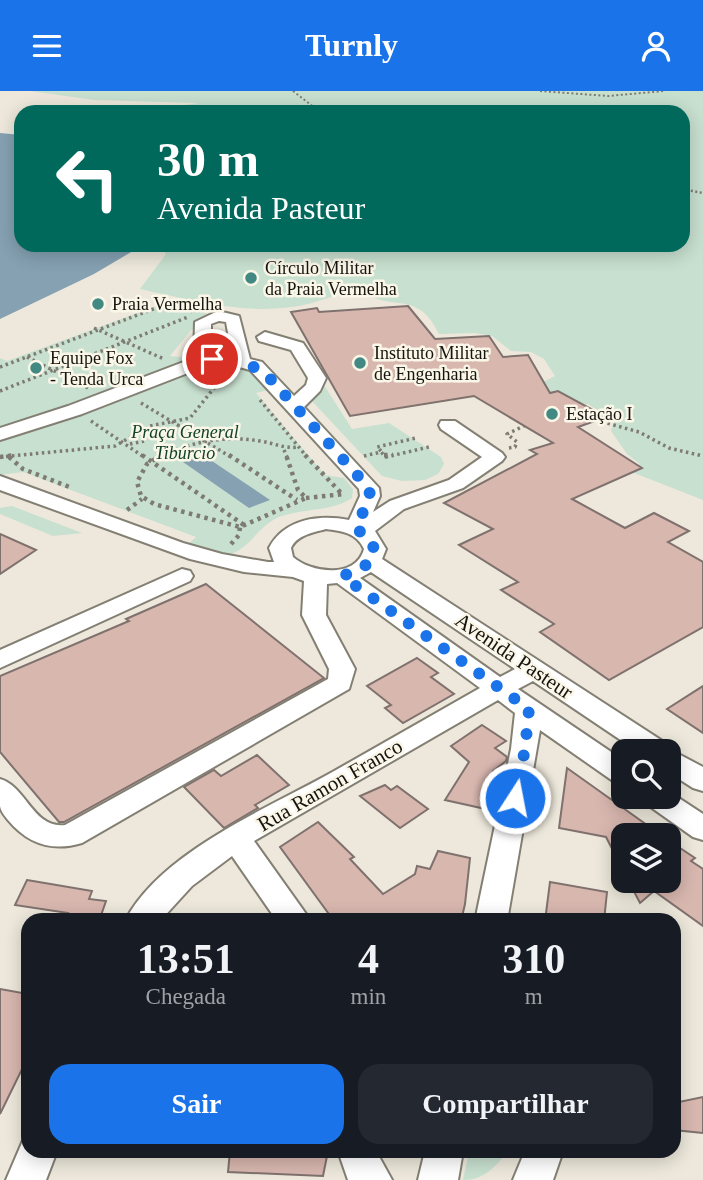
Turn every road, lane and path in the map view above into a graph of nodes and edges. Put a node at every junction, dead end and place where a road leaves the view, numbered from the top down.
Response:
1 (293, 91) edge
2 (540, 91) edge
3 (664, 91) edge
4 (311, 105) edge
5 (96, 329) junction
6 (125, 342) junction
7 (26, 357) junction
8 (0, 359) edge
9 (239, 360) junction
10 (203, 361) junction
11 (8, 364) junction
12 (0, 367) edge
13 (184, 368) junction
14 (53, 370) junction
15 (265, 373) junction
16 (0, 391) edge
17 (255, 392) dead end
18 (115, 395) junction
19 (294, 406) junction
20 (75, 410) junction
21 (596, 420) dead end
22 (173, 422) junction
23 (179, 425) junction
24 (448, 425) dead end
25 (524, 426) dead end
26 (146, 428) junction
27 (174, 430) dead end
28 (153, 432) dead end
29 (0, 434) edge
30 (415, 438) dead end
31 (205, 440) junction
32 (144, 441) dead end
33 (127, 442) junction
34 (298, 447) junction
35 (429, 447) dead end
36 (504, 449) dead end
37 (284, 450) junction
38 (381, 452) junction
39 (8, 456) junction
40 (703, 456) edge
41 (0, 457) edge
42 (359, 457) dead end
43 (152, 460) junction
44 (0, 482) edge
45 (369, 488) junction
46 (81, 492) dead end
47 (342, 494) junction
48 (34, 496) junction
49 (0, 497) edge
50 (306, 498) junction
51 (142, 499) junction
52 (298, 500) junction
53 (116, 505) dead end
54 (127, 510) junction
55 (138, 514) dead end
56 (242, 526) junction
57 (359, 530) junction
58 (223, 545) dead end
59 (370, 562) junction
60 (317, 574) junction
61 (182, 576) dead end
62 (0, 660) edge
63 (534, 670) junction
64 (499, 689) junction
65 (529, 709) junction
66 (639, 739) edge
67 (611, 766) edge
68 (681, 767) edge
69 (703, 781) edge
70 (0, 789) edge
71 (674, 809) edge
72 (703, 829) edge
73 (236, 839) junction
74 (146, 913) edge
75 (289, 913) edge
76 (493, 913) edge
77 (35, 1158) edge
78 (359, 1158) edge
79 (443, 1158) edge
80 (541, 1158) edge
81 (26, 1180) edge
82 (372, 1180) edge
83 (438, 1180) edge
84 (533, 1180) edge

1 - 4 path
2 - 3 path
5 - 6 path
5 - 6 path
5 - 7 path
6 - 13 path
6 - 14 path
7 - 11 path
7 - 14 path
8 - 11 path
9 - 10 street
9 - 10 street
9 - 15 street
9 - 22 path
10 - 13 street
11 - 12 path
13 - 18 street
14 - 16 path
14 - 18 path
15 - 19 street
15 - 19 street
17 - 34 path
18 - 20 street
18 - 22 path
19 - 45 street
20 - 29 street
20 - 33 path
21 - 40 path
22 - 23 path
22 - 26 path
23 - 27 path
23 - 31 path
24 - 57 street
25 - 36 path
26 - 28 path
26 - 33 path
30 - 38 path
31 - 37 path
31 - 43 path
31 - 52 path
32 - 33 path
33 - 39 path
33 - 43 path
34 - 37 path
34 - 47 path
35 - 38 path
37 - 50 path
38 - 42 path
39 - 41 path
39 - 46 path
43 - 51 path
43 - 56 path
44 - 48 street
45 - 47 path
45 - 57 street
47 - 50 path
48 - 49 street
48 - 60 street
50 - 52 path
51 - 54 path
51 - 56 path
52 - 56 path
53 - 54 path
54 - 55 path
56 - 58 path
57 - 59 street
57 - 60 street
59 - 60 street
59 - 63 street, Avenida Pasteur
60 - 64 street, Avenida Pasteur
60 - 70 street
61 - 62 street
63 - 64 street, Rua Ramon Franco
63 - 66 street, Avenida Pasteur
64 - 65 street, Avenida Pasteur
64 - 73 street, Rua Ramon Franco
65 - 67 street, Avenida Pasteur
65 - 76 street
68 - 69 street
71 - 72 street
73 - 74 street, Rua Ramon Franco
73 - 75 street
77 - 81 street
78 - 82 street
79 - 83 street
80 - 84 street

